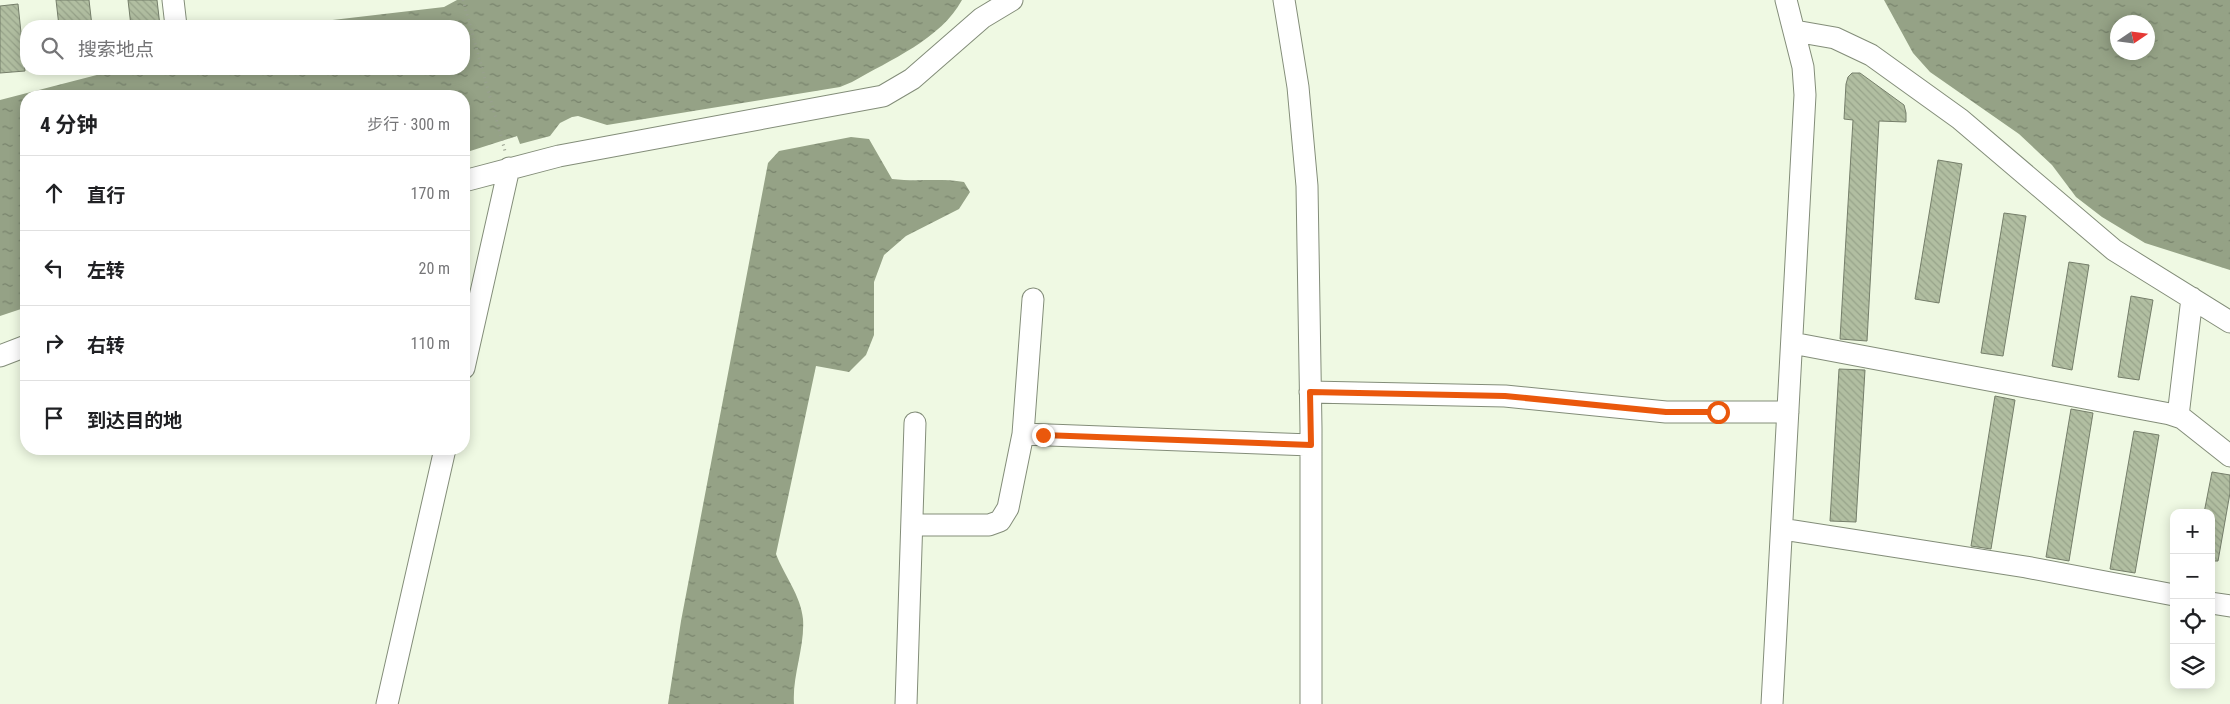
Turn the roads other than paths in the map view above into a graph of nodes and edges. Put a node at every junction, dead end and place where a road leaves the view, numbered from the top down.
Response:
1 (173, 0) edge
2 (1012, 0) edge
3 (1786, 0) edge
4 (1288, 1) edge
5 (175, 20) edge
6 (1795, 31) junction
7 (509, 168) junction
8 (470, 180) edge
9 (2192, 298) junction
10 (1033, 299) dead end
11 (2230, 322) edge
12 (470, 341) edge
13 (1792, 343) junction
14 (20, 348) edge
15 (0, 356) edge
16 (1310, 392) junction
17 (1788, 412) junction
18 (2178, 416) junction
19 (915, 422) dead end
20 (1023, 434) junction
21 (1311, 445) junction
22 (444, 455) edge
23 (2230, 456) edge
24 (912, 525) junction
25 (1782, 529) junction
26 (2170, 594) edge
27 (2215, 603) edge
28 (2230, 606) edge
29 (387, 704) edge
30 (906, 704) edge
31 (1311, 704) edge
32 (1772, 704) edge

1 - 5 street
2 - 7 street
3 - 6 street
4 - 16 street
6 - 9 street
6 - 13 street
7 - 8 street
7 - 12 street
9 - 11 street
9 - 18 street
10 - 20 street
13 - 17 street
13 - 18 street
14 - 15 street
16 - 17 street
16 - 21 street
17 - 25 street
18 - 23 street
19 - 24 street
20 - 21 street
20 - 24 street
21 - 31 street
22 - 29 street
24 - 30 street
25 - 26 street
25 - 32 street
27 - 28 street

